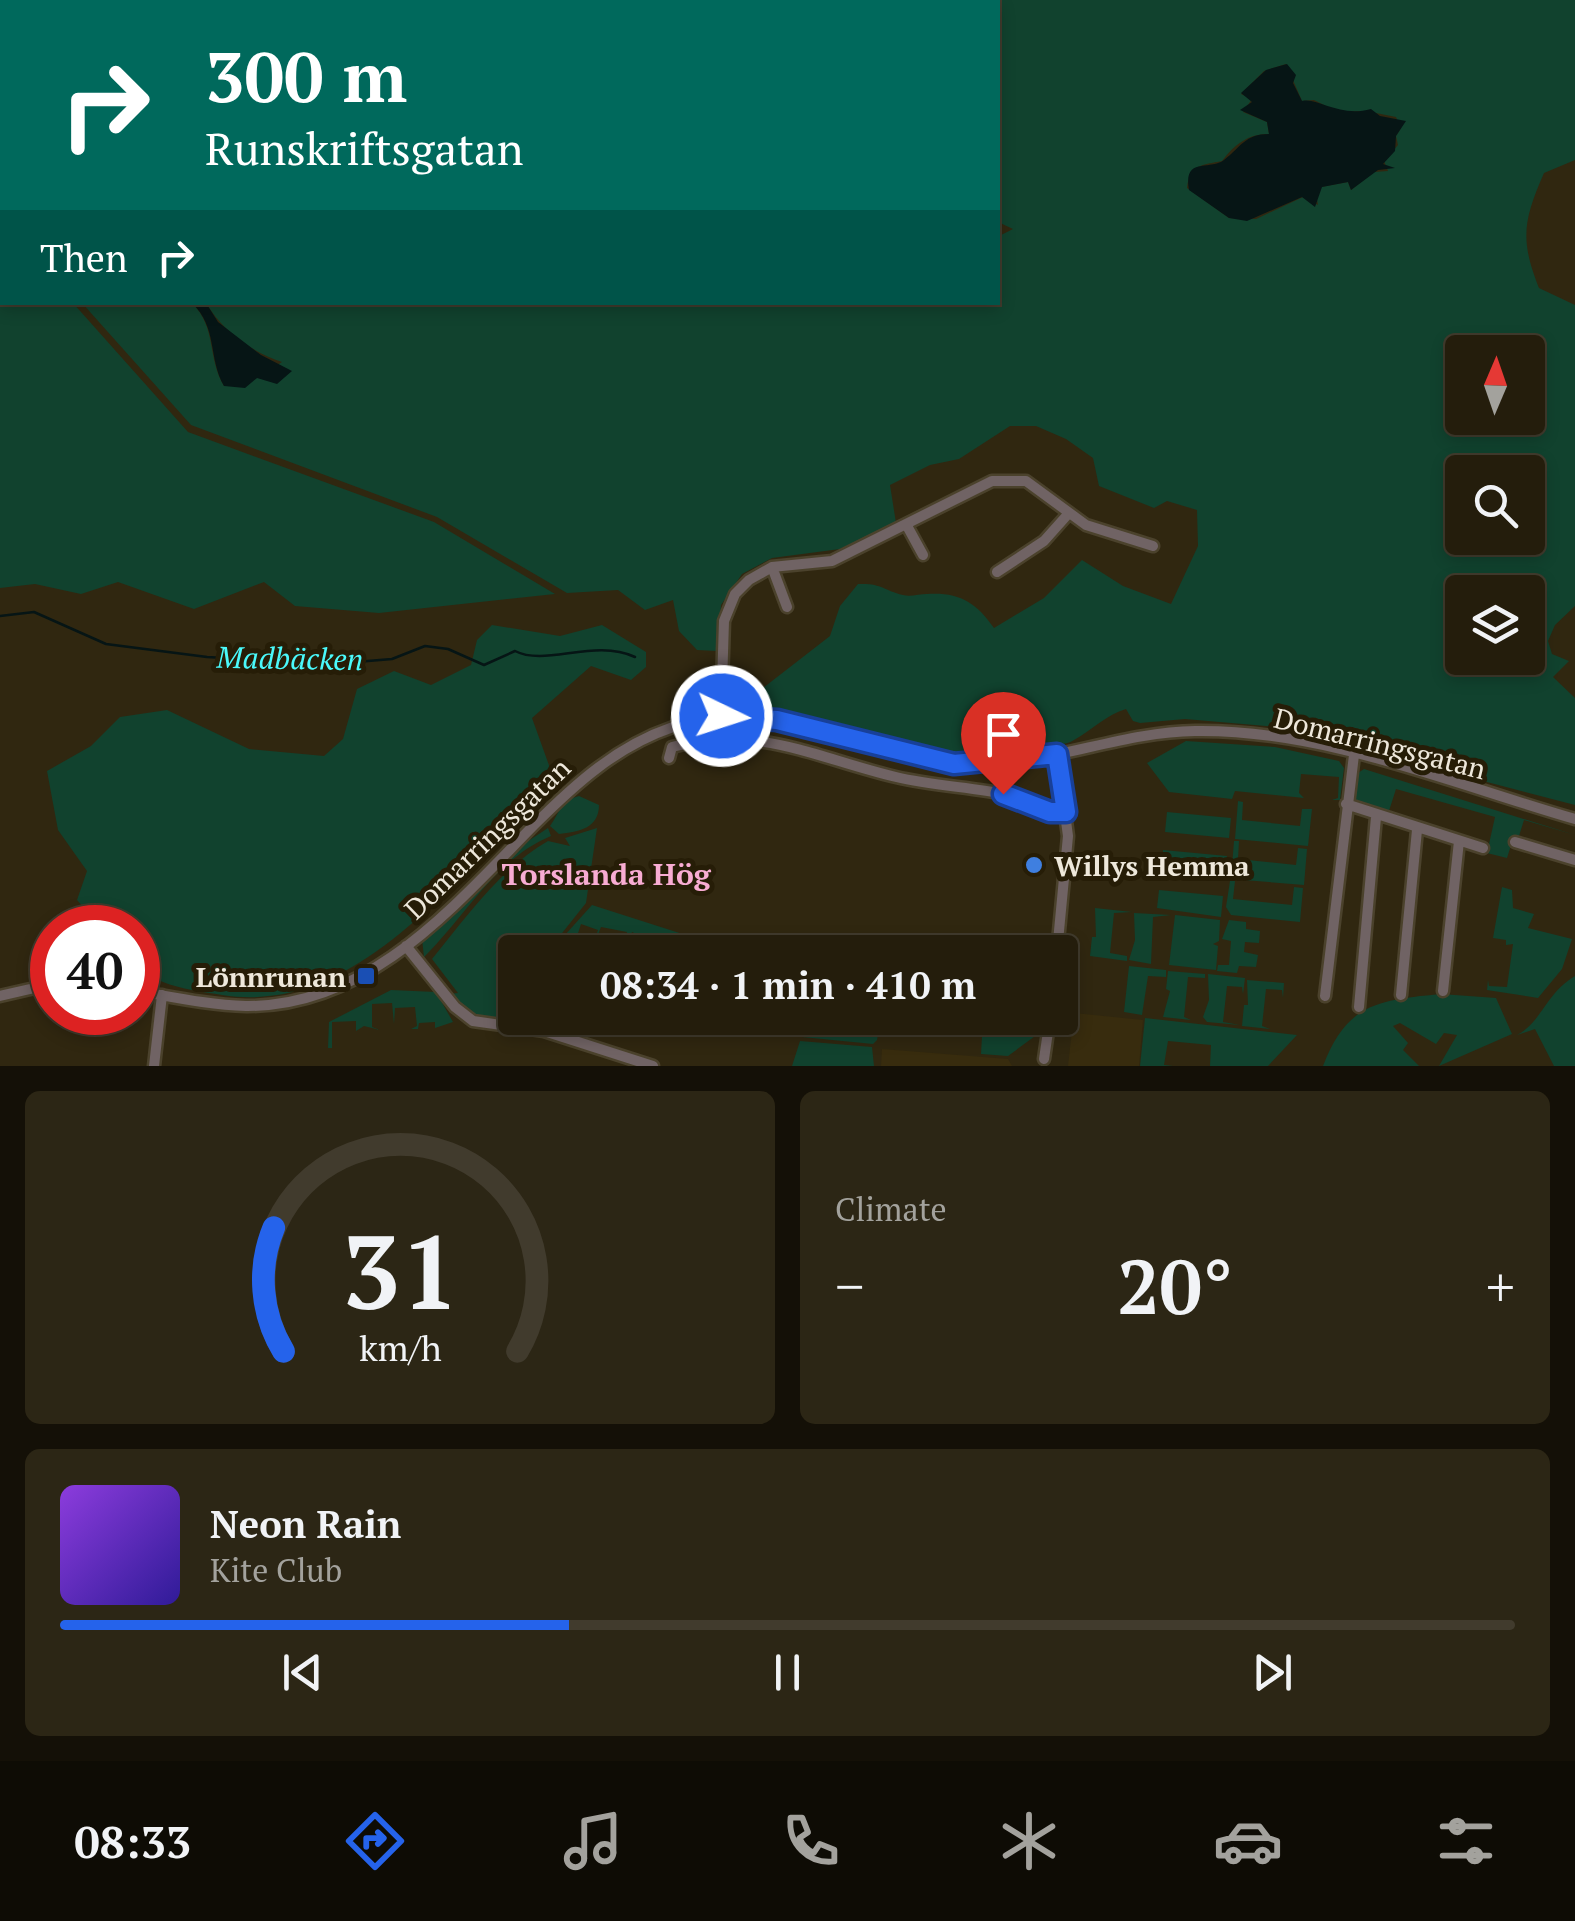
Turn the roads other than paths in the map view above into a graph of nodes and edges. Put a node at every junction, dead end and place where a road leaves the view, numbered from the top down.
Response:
1 (1069, 513) junction
2 (906, 524) junction
3 (1153, 546) dead end
4 (923, 555) dead end
5 (772, 568) junction
6 (997, 572) dead end
7 (787, 606) dead end
8 (722, 716) junction
9 (1057, 754) junction
10 (1354, 754) junction
11 (670, 758) dead end
12 (1346, 804) junction
13 (1066, 812) junction
14 (1376, 816) junction
15 (1575, 819) edge
16 (1417, 830) junction
17 (1459, 842) junction
18 (1514, 842) dead end
19 (1483, 848) dead end
20 (1575, 860) edge
21 (1059, 935) edge
22 (406, 946) junction
23 (30, 989) edge
24 (1443, 990) dead end
25 (162, 995) joint
26 (1401, 995) dead end
27 (0, 996) edge
28 (1326, 996) dead end
29 (1358, 1006) dead end
30 (1048, 1035) edge
31 (1044, 1059) dead end
32 (154, 1066) edge
33 (652, 1066) edge

1 - 2 street
1 - 3 street
1 - 6 street
2 - 4 street
2 - 5 street
5 - 7 street
5 - 8 street
8 - 9 street, Domarringsgatan
8 - 22 street, Domarringsgatan
9 - 10 street, Domarringsgatan
9 - 13 street
10 - 12 street
10 - 15 street, Domarringsgatan
11 - 13 street
12 - 14 street
12 - 28 street
13 - 21 street
14 - 16 street
14 - 29 street
16 - 17 street
16 - 26 street
17 - 19 street
17 - 24 street
18 - 20 street
22 - 25 street, Domarringsgatan
22 - 33 street
23 - 27 street
25 - 32 street
30 - 31 street

